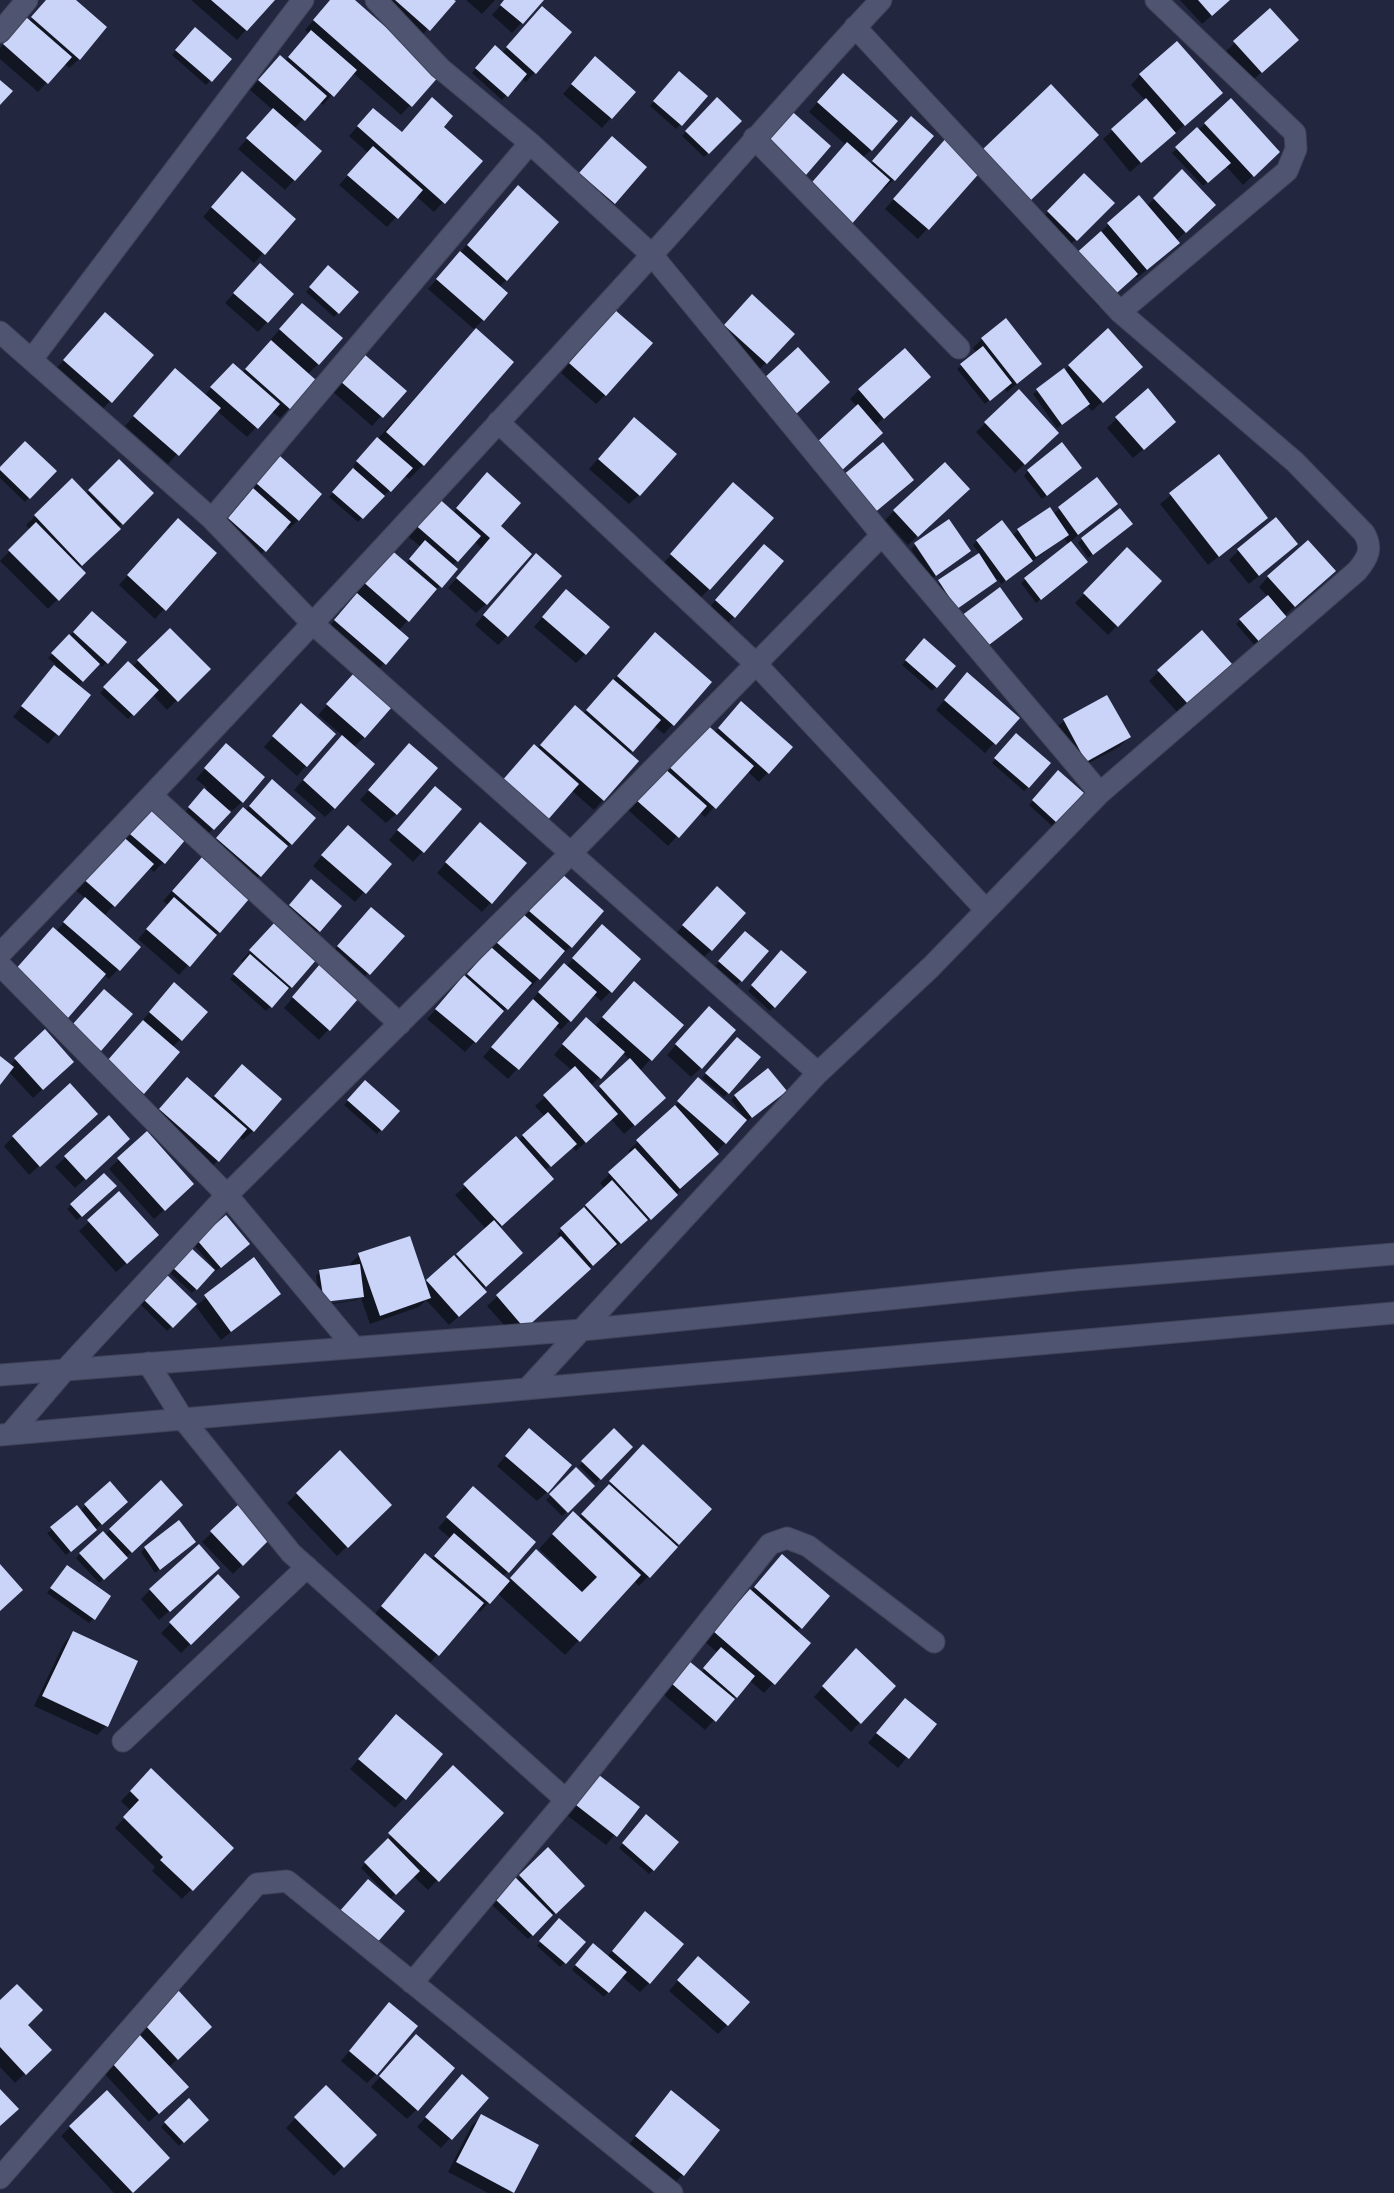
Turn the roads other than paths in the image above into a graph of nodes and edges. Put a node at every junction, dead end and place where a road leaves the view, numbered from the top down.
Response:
1 (27, 0) edge
2 (303, 0) edge
3 (376, 0) edge
4 (881, 0) edge
5 (1156, 0) edge
6 (855, 27) junction
7 (0, 32) edge
8 (754, 138) junction
9 (530, 143) junction
10 (652, 255) junction
11 (1120, 312) junction
12 (0, 332) edge
13 (959, 348) dead end
14 (32, 359) junction
15 (498, 422) junction
16 (212, 519) junction
17 (882, 535) junction
18 (312, 623) junction
19 (756, 664) junction
20 (1100, 793) junction
21 (152, 796) junction
22 (572, 852) junction
23 (986, 910) junction
24 (0, 954) edge
25 (0, 965) edge
26 (400, 1024) junction
27 (818, 1073) junction
28 (227, 1195) junction
29 (1394, 1254) edge
30 (1394, 1313) edge
31 (582, 1330) junction
32 (355, 1347) junction
33 (148, 1363) junction
34 (65, 1370) junction
35 (0, 1375) edge
36 (527, 1389) junction
37 (183, 1419) junction
38 (5, 1435) edge
39 (307, 1567) junction
40 (934, 1642) dead end
41 (123, 1741) dead end
42 (566, 1800) junction
43 (412, 1983) junction
44 (0, 2178) edge
45 (672, 2193) edge

1 - 7 street
2 - 14 street
3 - 9 street
4 - 6 street
5 - 11 street
6 - 8 street
6 - 11 street
8 - 10 street
8 - 13 street
9 - 10 street
9 - 16 street
10 - 15 street
10 - 17 street
11 - 20 street
12 - 14 street
14 - 16 street
15 - 18 street
15 - 19 street
16 - 18 street
17 - 19 street
17 - 20 street
18 - 21 street
18 - 22 street
19 - 22 street
19 - 23 street
20 - 23 street
21 - 24 street
21 - 26 street
22 - 26 street
22 - 27 street
23 - 27 street
25 - 28 street
26 - 28 street
27 - 31 street
28 - 32 street
28 - 34 street
29 - 31 street
30 - 36 street
31 - 32 street
31 - 36 street
32 - 33 street
33 - 34 street
33 - 37 street
34 - 35 street
34 - 38 street
36 - 37 street
37 - 38 street
37 - 39 street
39 - 41 street
39 - 42 street
40 - 42 street
42 - 43 street
43 - 44 street
43 - 45 street

